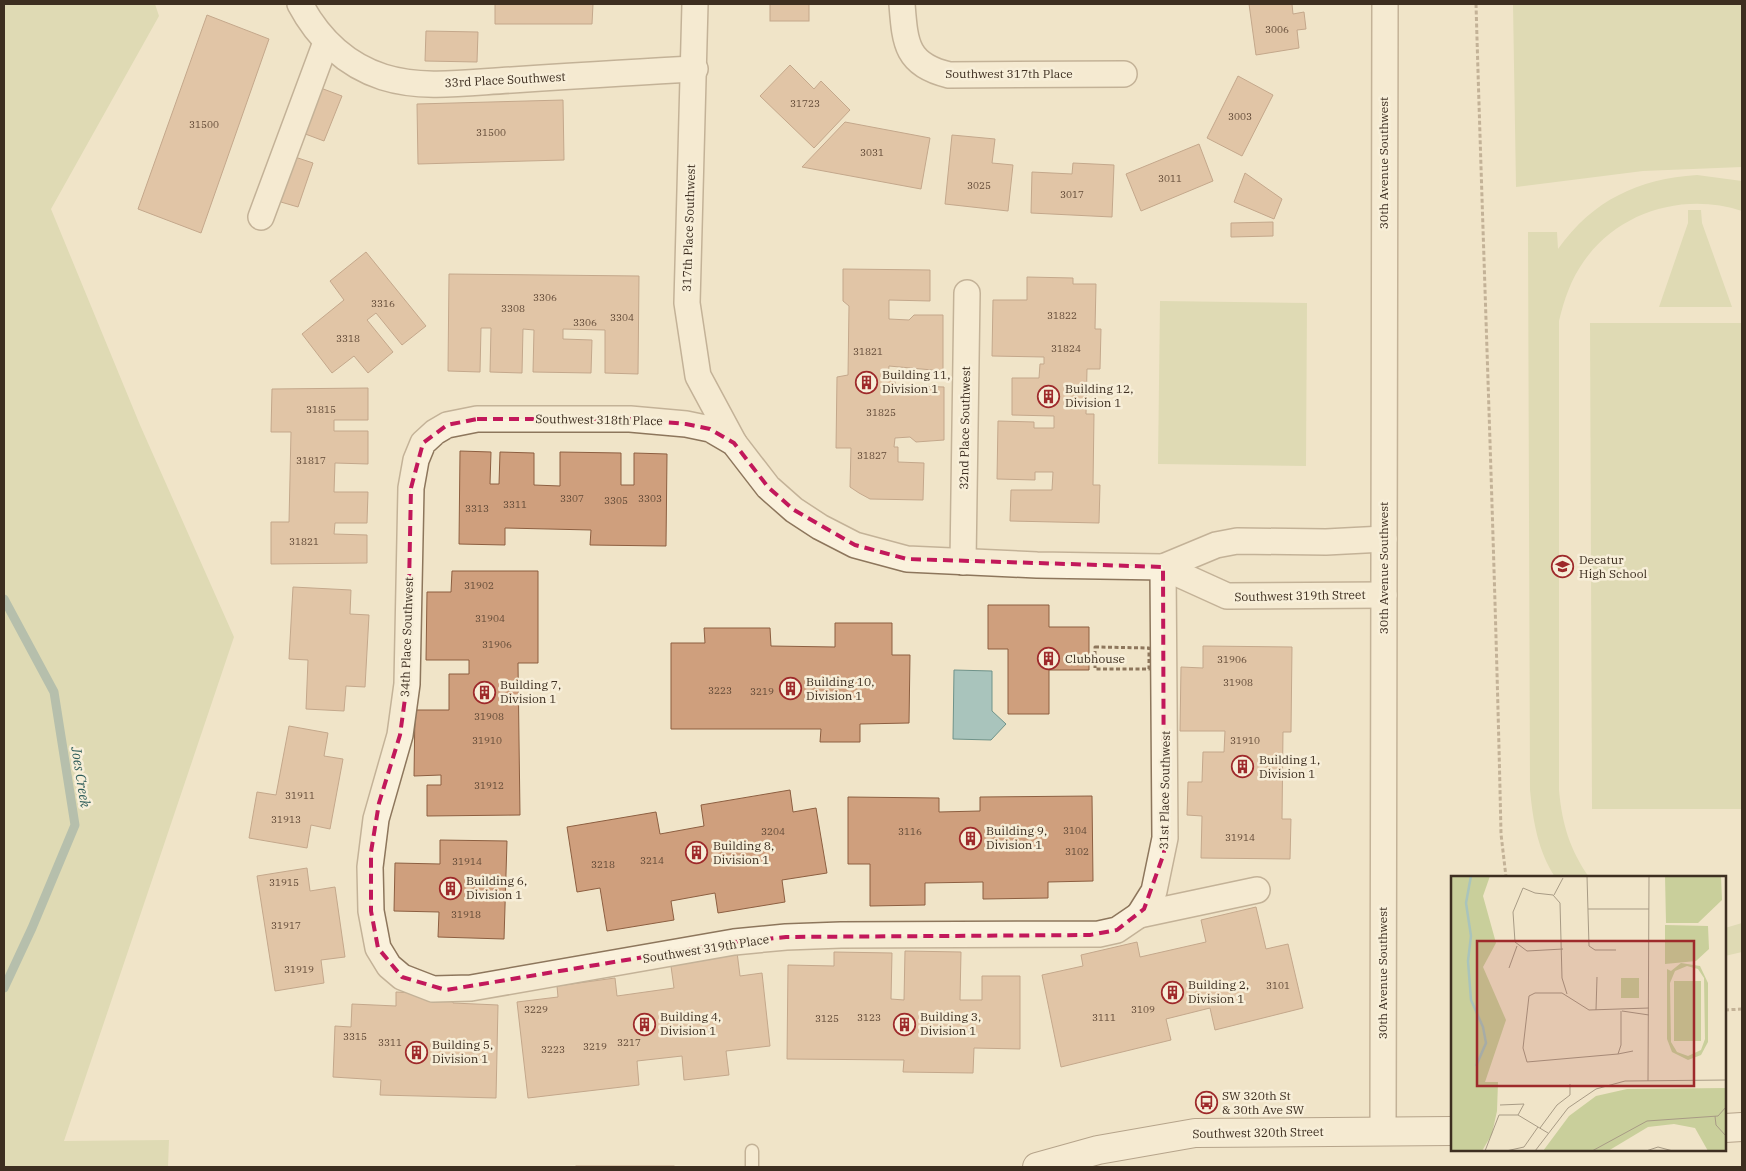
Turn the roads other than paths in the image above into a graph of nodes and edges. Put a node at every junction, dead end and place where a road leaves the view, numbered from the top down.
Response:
1 (300, 4) edge
2 (695, 4) edge
3 (902, 4) edge
4 (1385, 4) edge
5 (326, 42) junction
6 (695, 69) junction
7 (1124, 74) dead end
8 (261, 217) dead end
9 (967, 293) dead end
10 (424, 443) joint
11 (734, 443) junction
12 (1384, 539) junction
13 (963, 562) junction
14 (1036, 565) joint
15 (1163, 567) junction
16 (1384, 595) junction
17 (1257, 890) dead end
18 (1139, 915) junction
19 (378, 948) joint
20 (1742, 1127) edge
21 (1726, 1128) edge
22 (1451, 1131) edge
23 (1383, 1132) junction
24 (752, 1151) dead end
25 (752, 1167) edge
26 (1036, 1167) edge

1 - 5 street, 33rd Place Southwest
2 - 6 street, 317th Place Southwest
3 - 7 street, Southwest 317th Place
4 - 12 street, 30th Avenue Southwest
5 - 6 street, 33rd Place Southwest
5 - 8 street
6 - 11 street, 317th Place Southwest
9 - 13 street, 32nd Place Southwest
10 - 11 street, Southwest 318th Place
10 - 19 street, 34th Place Southwest
11 - 13 street, Southwest 318th Place
12 - 15 street, Southwest 319th Street
12 - 16 street, 30th Avenue Southwest
13 - 14 street, Southwest 318th Place
14 - 15 street, Southwest 319th Street
15 - 16 street, Southwest 319th Street
15 - 18 street, 31st Place Southwest
16 - 23 street, 30th Avenue Southwest
17 - 18 street
18 - 19 street, Southwest 319th Place
20 - 21 main road
22 - 23 main road, Southwest 320th Street
23 - 26 main road, Southwest 320th Street
24 - 25 lane

